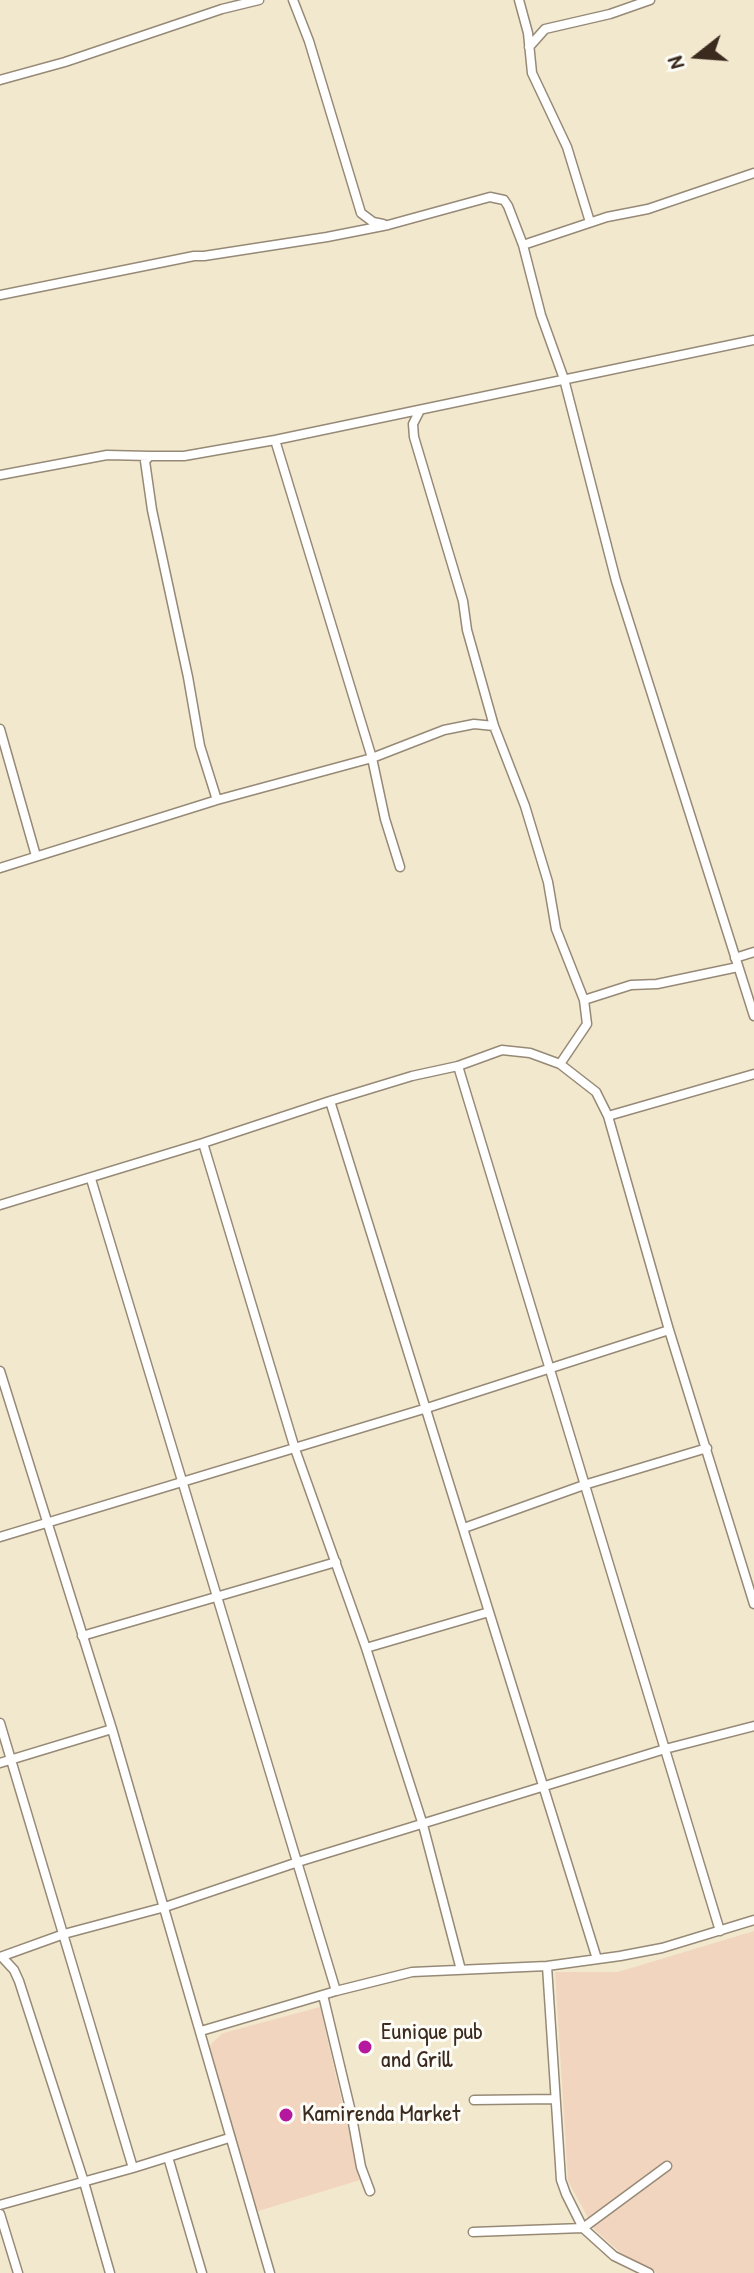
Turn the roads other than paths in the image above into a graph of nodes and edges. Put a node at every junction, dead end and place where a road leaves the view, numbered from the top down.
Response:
1 (259, 0) edge
2 (293, 0) edge
3 (519, 0) edge
4 (650, 0) edge
5 (529, 47) junction
6 (0, 80) edge
7 (754, 173) edge
8 (590, 222) junction
9 (388, 225) junction
10 (523, 245) junction
11 (0, 295) edge
12 (754, 340) edge
13 (564, 379) junction
14 (419, 412) junction
15 (275, 440) junction
16 (150, 456) junction
17 (0, 475) edge
18 (494, 726) junction
19 (0, 729) edge
20 (372, 758) junction
21 (217, 800) junction
22 (36, 856) junction
23 (400, 867) dead end
24 (0, 868) edge
25 (754, 952) edge
26 (736, 962) junction
27 (584, 1000) junction
28 (754, 1016) edge
29 (560, 1064) junction
30 (458, 1066) junction
31 (754, 1074) edge
32 (330, 1101) junction
33 (608, 1116) junction
34 (203, 1143) junction
35 (91, 1179) junction
36 (0, 1205) edge
37 (669, 1330) junction
38 (551, 1369) junction
39 (0, 1371) edge
40 (2, 1387) edge
41 (427, 1408) junction
42 (707, 1448) junction
43 (295, 1449) junction
44 (184, 1483) junction
45 (584, 1485) junction
46 (48, 1523) junction
47 (464, 1528) junction
48 (0, 1537) edge
49 (336, 1562) junction
50 (217, 1597) junction
51 (754, 1604) edge
52 (489, 1612) junction
53 (82, 1636) junction
54 (366, 1648) junction
55 (0, 1723) edge
56 (754, 1726) edge
57 (112, 1729) junction
58 (665, 1749) junction
59 (12, 1759) junction
60 (0, 1763) edge
61 (544, 1787) junction
62 (423, 1825) junction
63 (298, 1862) junction
64 (165, 1907) junction
65 (754, 1920) edge
66 (720, 1931) junction
67 (64, 1934) junction
68 (1, 1957) edge
69 (597, 1959) junction
70 (547, 1966) junction
71 (461, 1970) junction
72 (336, 1991) junction
73 (323, 1995) junction
74 (201, 2031) junction
75 (555, 2099) junction
76 (474, 2100) dead end
77 (229, 2138) junction
78 (168, 2157) junction
79 (667, 2166) dead end
80 (133, 2168) junction
81 (84, 2182) junction
82 (370, 2191) dead end
83 (0, 2205) edge
84 (0, 2214) edge
85 (583, 2228) junction
86 (473, 2232) dead end
87 (18, 2273) edge
88 (110, 2273) edge
89 (202, 2273) edge
90 (270, 2273) edge
91 (649, 2273) edge

1 - 6 street
2 - 9 street
3 - 5 street
4 - 5 street
5 - 8 street
7 - 8 street
8 - 10 street
9 - 10 street
9 - 11 street
10 - 13 street
12 - 13 street
13 - 14 street
13 - 26 street
14 - 15 street
14 - 18 street
15 - 16 street
15 - 20 street
16 - 17 street
16 - 21 street
18 - 20 street
18 - 27 street
19 - 22 street
20 - 21 street
20 - 23 street
21 - 22 street
22 - 24 street
25 - 26 street
26 - 27 street
26 - 28 street
27 - 29 street
29 - 30 street
29 - 33 street
30 - 32 street
30 - 38 street
31 - 33 street
32 - 34 street
32 - 41 street
33 - 37 street
34 - 35 street
34 - 43 street
35 - 36 street
35 - 44 street
37 - 38 street
37 - 42 street
38 - 41 street
38 - 45 street
39 - 40 street
40 - 46 street
41 - 43 street
41 - 47 street
42 - 45 street
42 - 51 street
43 - 44 street
43 - 49 street
44 - 46 street
44 - 50 street
45 - 47 street
45 - 58 street
46 - 48 street
46 - 53 street
47 - 52 street
49 - 50 street
49 - 54 street
50 - 53 street
50 - 63 street
52 - 54 street
52 - 61 street
53 - 57 street
54 - 62 street
55 - 59 street
56 - 58 street
57 - 59 street
57 - 64 street
58 - 61 street
58 - 66 street
59 - 60 street
59 - 67 street
61 - 62 street
61 - 69 street
62 - 63 street
62 - 71 street
63 - 64 street
63 - 72 street
64 - 67 street
64 - 74 street
65 - 66 street
66 - 69 street
67 - 68 street
67 - 80 street
68 - 81 street
69 - 70 street
70 - 71 street
70 - 75 street
71 - 72 street
72 - 73 street
73 - 74 street
73 - 82 street
74 - 77 street
75 - 76 street
75 - 85 street
77 - 78 street
77 - 90 street
78 - 80 street
78 - 89 street
79 - 85 street
80 - 81 street
81 - 83 street
81 - 88 street
84 - 87 street
85 - 86 street
85 - 91 street

